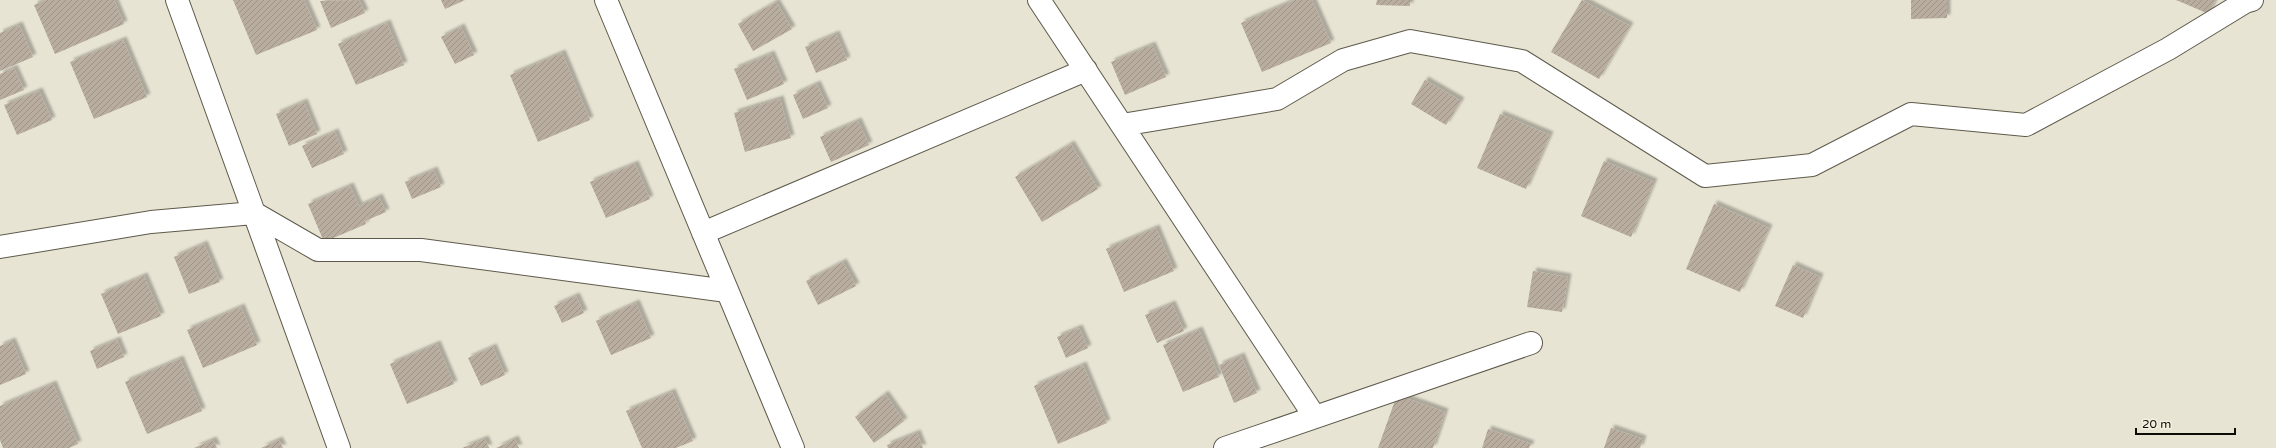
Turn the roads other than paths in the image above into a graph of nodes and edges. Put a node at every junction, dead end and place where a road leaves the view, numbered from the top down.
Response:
1 (177, 0) edge
2 (606, 0) edge
3 (1039, 0) edge
4 (2252, 0) edge
5 (1086, 70) junction
6 (1122, 125) junction
7 (254, 213) junction
8 (703, 233) junction
9 (0, 247) edge
10 (727, 291) junction
11 (1531, 343) dead end
12 (1315, 417) junction
13 (339, 448) edge
14 (793, 448) edge
15 (1225, 448) edge

1 - 7 street
2 - 8 street
3 - 5 street
4 - 6 street
5 - 6 street
5 - 8 street
6 - 12 street
7 - 9 street
7 - 10 street
7 - 13 street
8 - 10 street
10 - 14 street
11 - 12 street
12 - 15 street

